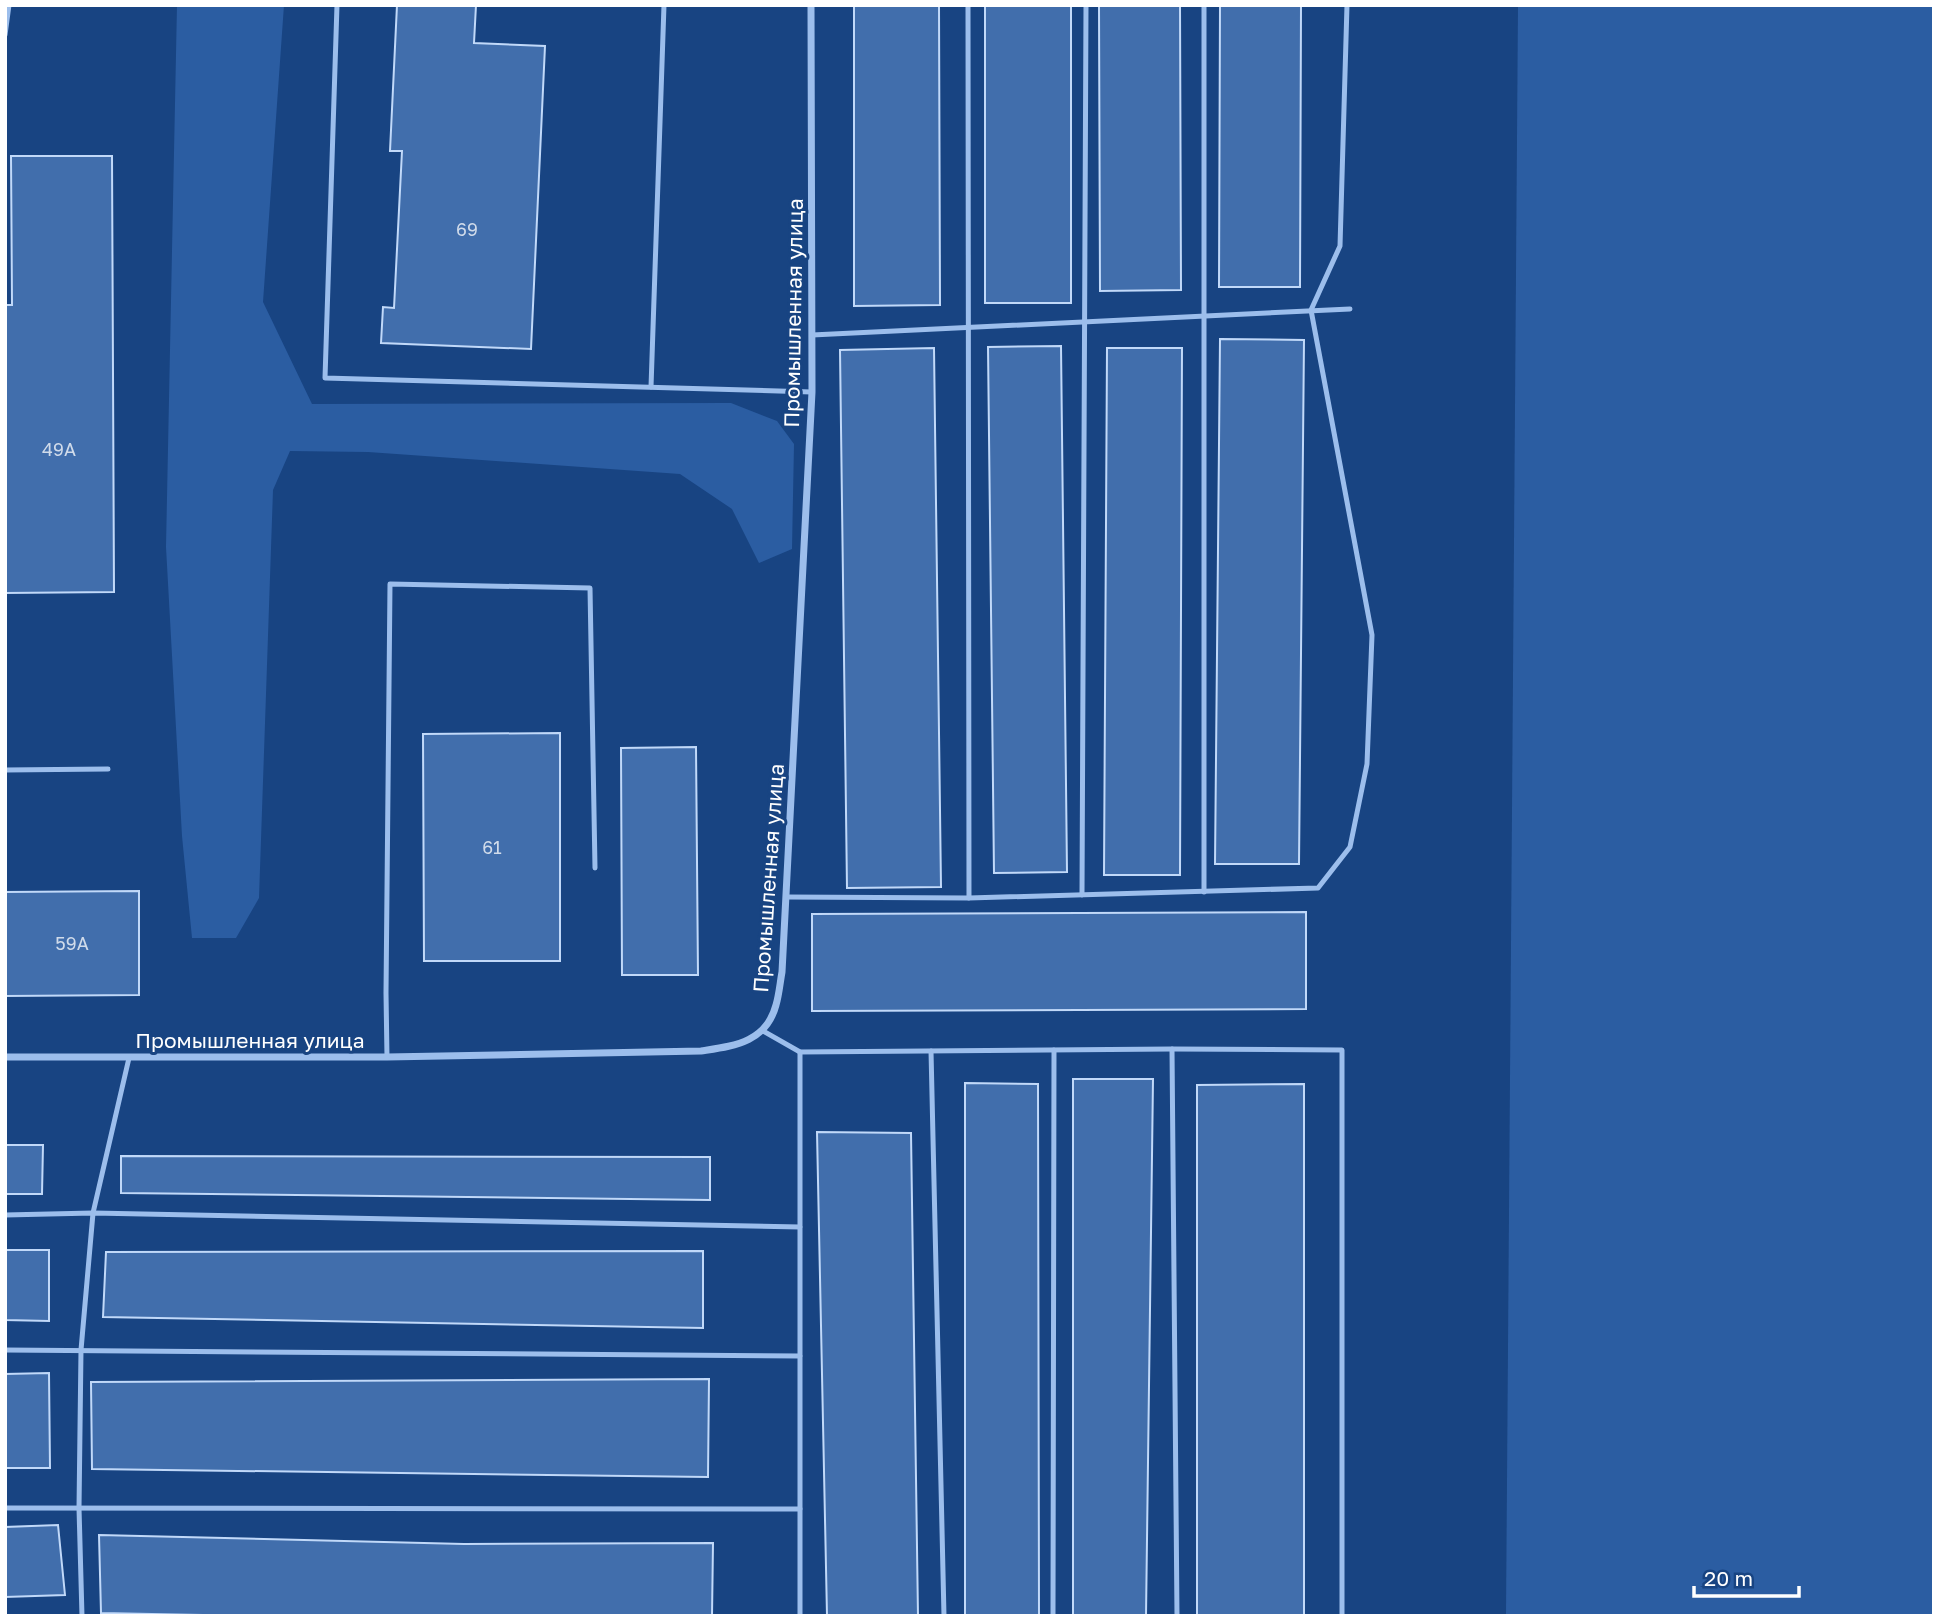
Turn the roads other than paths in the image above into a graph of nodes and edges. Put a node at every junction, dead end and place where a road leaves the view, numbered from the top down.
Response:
1 (9, 5) edge
2 (337, 5) edge
3 (664, 5) edge
4 (811, 5) edge
5 (968, 5) edge
6 (1086, 5) edge
7 (1203, 5) edge
8 (1347, 5) edge
9 (5, 35) edge
10 (1350, 309) dead end
11 (1311, 310) junction
12 (1204, 316) junction
13 (1085, 322) junction
14 (969, 328) junction
15 (812, 335) junction
16 (652, 387) junction
17 (812, 392) junction
18 (108, 769) dead end
19 (5, 770) edge
20 (595, 868) dead end
21 (1204, 892) junction
22 (1082, 895) junction
23 (787, 897) junction
24 (969, 898) junction
25 (763, 1031) junction
26 (1171, 1049) junction
27 (1054, 1050) junction
28 (931, 1051) junction
29 (800, 1052) junction
30 (5, 1057) edge
31 (387, 1057) junction
32 (130, 1058) junction
33 (93, 1213) junction
34 (5, 1215) edge
35 (800, 1227) junction
36 (5, 1350) edge
37 (81, 1350) junction
38 (800, 1356) junction
39 (5, 1508) edge
40 (79, 1508) junction
41 (800, 1509) junction
42 (82, 1616) edge
43 (800, 1616) edge
44 (944, 1616) edge
45 (1053, 1616) edge
46 (1177, 1616) edge
47 (1342, 1616) edge

1 - 9 lane
2 - 16 lane
3 - 16 lane
4 - 15 street, Промышленная улица
5 - 14 lane
6 - 13 lane
7 - 12 lane
8 - 11 lane
10 - 11 lane
11 - 12 lane
11 - 21 lane
12 - 13 lane
12 - 21 lane
13 - 14 lane
13 - 22 lane
14 - 15 lane
14 - 24 lane
15 - 17 street, Промышленная улица
16 - 17 lane
17 - 23 street, Промышленная улица
18 - 19 lane
20 - 31 lane
21 - 22 lane
22 - 24 lane
23 - 24 lane
23 - 25 street, Промышленная улица
25 - 29 lane
25 - 31 street, Промышленная улица
26 - 27 lane
26 - 46 lane
26 - 47 lane
27 - 28 lane
27 - 45 lane
28 - 29 lane
28 - 44 lane
29 - 35 lane
30 - 32 street, Промышленная улица
31 - 32 street, Промышленная улица
32 - 33 lane
33 - 34 lane
33 - 35 lane
33 - 37 lane
35 - 38 lane
36 - 37 lane
37 - 38 lane
37 - 40 lane
38 - 41 lane
39 - 40 lane
40 - 41 lane
40 - 42 lane
41 - 43 lane

